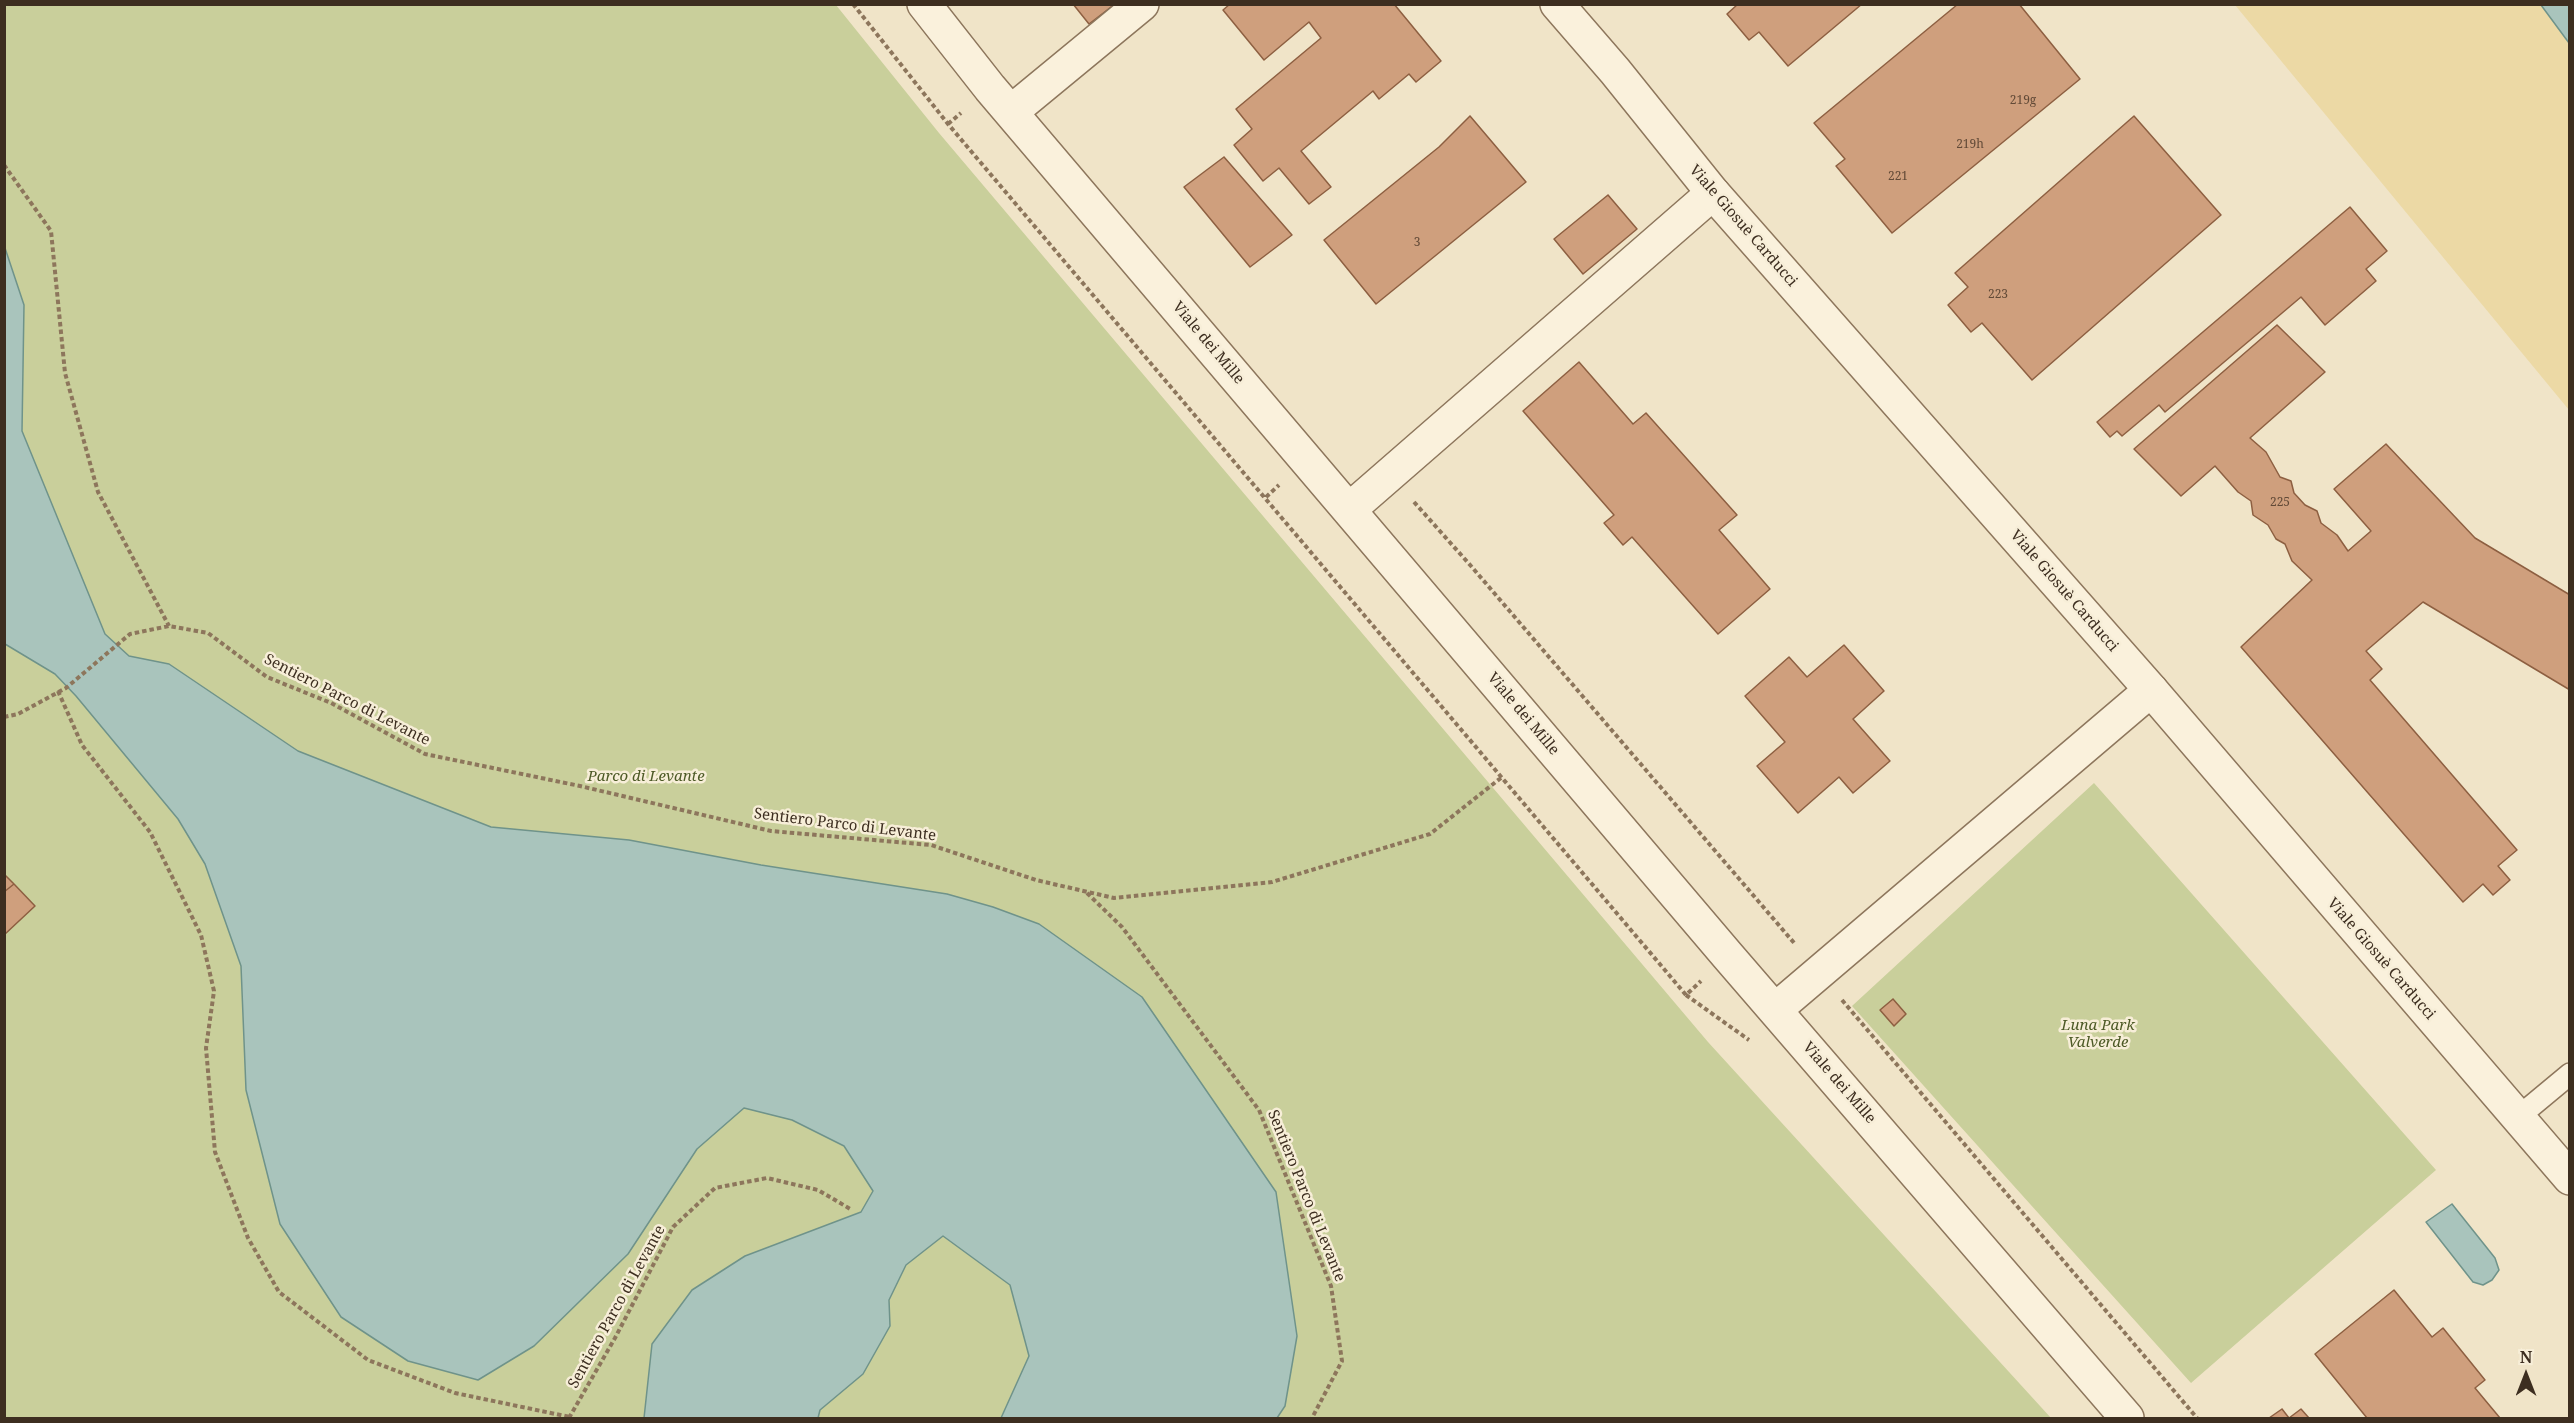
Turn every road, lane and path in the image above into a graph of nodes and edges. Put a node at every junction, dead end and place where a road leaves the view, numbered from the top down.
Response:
1 (853, 4) edge
2 (924, 4) edge
3 (1142, 4) edge
4 (1557, 4) edge
5 (1011, 112) junction
6 (4, 165) edge
7 (1713, 193) junction
8 (1350, 509) junction
9 (169, 626) junction
10 (2151, 690) junction
11 (58, 692) junction
12 (4, 717) edge
13 (1502, 777) junction
14 (1085, 892) junction
15 (1728, 956) junction
16 (1776, 1010) junction
17 (2570, 1074) edge
18 (2517, 1118) junction
19 (2570, 1178) edge
20 (852, 1210) dead end
21 (569, 1418) edge
22 (1312, 1419) edge
23 (2127, 1419) edge

1 - 13 path
2 - 5 street, Viale dei Mille
3 - 5 street
4 - 7 street, Viale Giosuè Carducci
5 - 8 street, Viale dei Mille
6 - 9 path
7 - 8 street
7 - 10 street, Viale Giosuè Carducci
8 - 15 street, Viale dei Mille
9 - 11 path, Sentiero Parco di Levante
9 - 14 path, Sentiero Parco di Levante
10 - 16 street
10 - 18 street, Viale Giosuè Carducci
11 - 12 path
11 - 21 path, Sentiero Parco di Levante
13 - 14 path, Sentiero Parco di Levante
13 - 15 path
14 - 22 path, Sentiero Parco di Levante
15 - 16 street, Viale dei Mille
16 - 23 street, Viale dei Mille
17 - 18 lane
18 - 19 street, Viale Giosuè Carducci
20 - 21 path, Sentiero Parco di Levante

